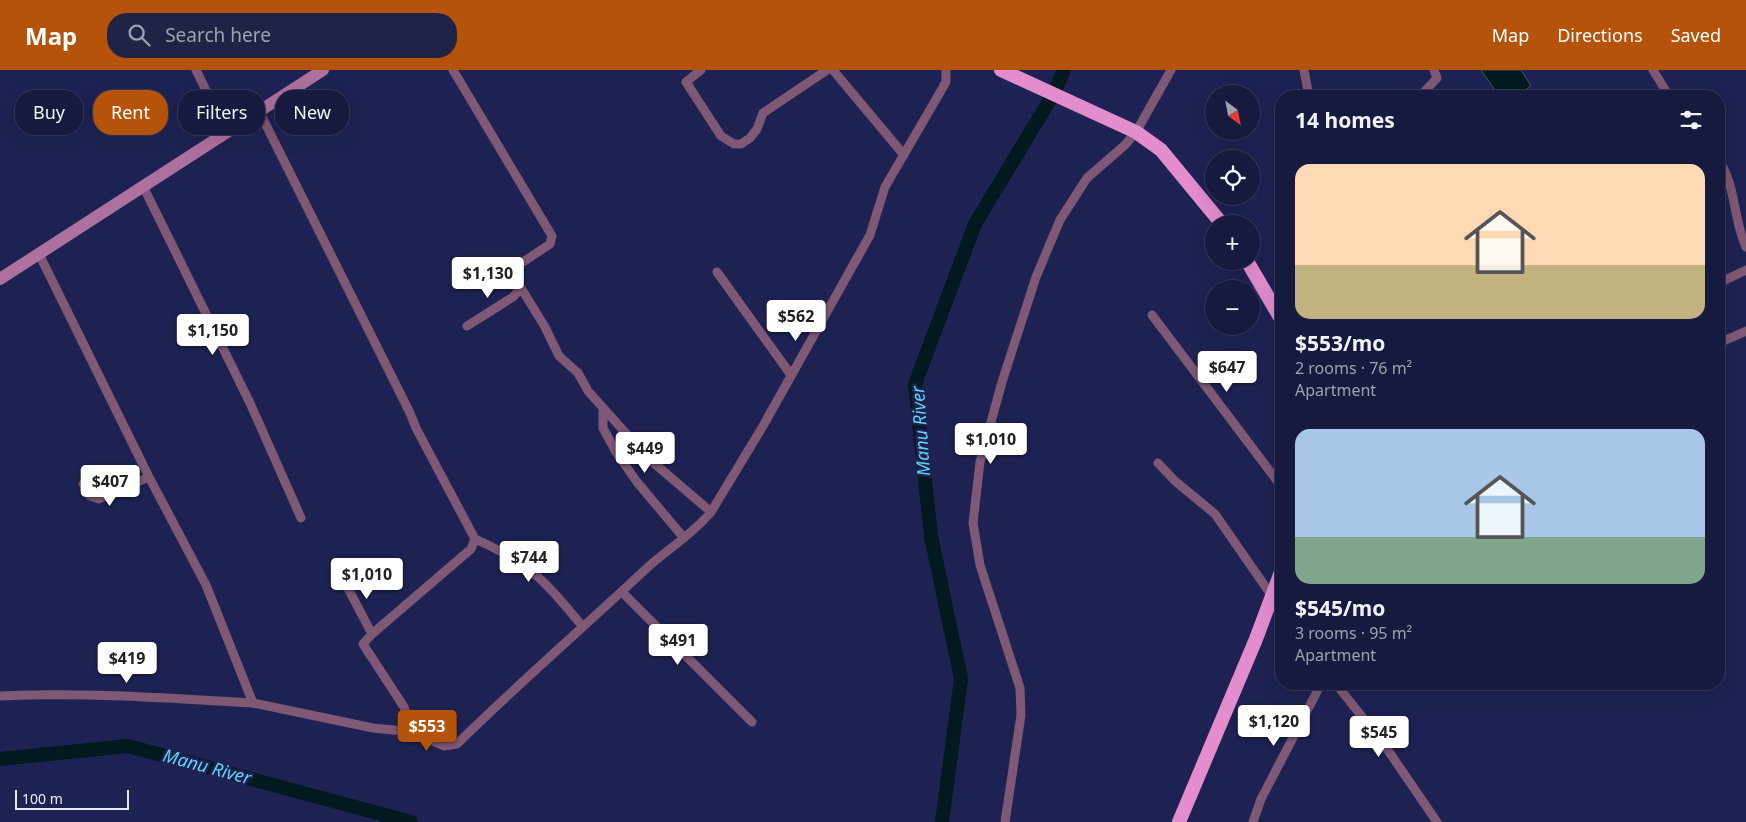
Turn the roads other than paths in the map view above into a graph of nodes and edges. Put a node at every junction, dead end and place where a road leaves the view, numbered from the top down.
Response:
1 (196, 70) edge
2 (323, 70) edge
3 (453, 70) edge
4 (701, 70) edge
5 (827, 70) edge
6 (833, 70) edge
7 (946, 70) edge
8 (1001, 70) edge
9 (1171, 70) edge
10 (1434, 70) edge
11 (1653, 70) edge
12 (1306, 71) edge
13 (206, 90) edge
14 (1308, 90) edge
15 (1426, 90) edge
16 (1665, 90) edge
17 (265, 106) edge
18 (265, 122) edge
19 (1130, 129) junction
20 (221, 135) edge
21 (904, 154) junction
22 (1725, 169) edge
23 (143, 186) junction
24 (1215, 215) edge
25 (1746, 247) edge
26 (39, 254) junction
27 (1252, 270) edge
28 (1746, 270) edge
29 (718, 272) dead end
30 (0, 279) edge
31 (1725, 280) edge
32 (521, 288) junction
33 (1275, 309) edge
34 (1152, 315) dead end
35 (468, 326) dead end
36 (1746, 331) edge
37 (1725, 340) edge
38 (791, 376) junction
39 (603, 408) junction
40 (1158, 463) dead end
41 (149, 477) junction
42 (1275, 478) edge
43 (83, 484) dead end
44 (711, 512) junction
45 (300, 518) dead end
46 (684, 538) junction
47 (476, 539) junction
48 (342, 577) dead end
49 (1275, 589) edge
50 (622, 592) junction
51 (1272, 597) junction
52 (1275, 601) edge
53 (583, 626) junction
54 (372, 634) junction
55 (1318, 690) edge
56 (1341, 690) edge
57 (0, 696) edge
58 (253, 703) junction
59 (752, 722) dead end
60 (412, 732) junction
61 (1005, 822) edge
62 (1179, 822) edge
63 (1253, 822) edge
64 (1437, 822) edge

1 - 13 street
2 - 17 main road
3 - 32 street
4 - 5 street
6 - 21 street
7 - 21 street
8 - 19 highway
9 - 19 street
10 - 15 street
11 - 16 street
12 - 14 street
18 - 47 street
19 - 24 highway
19 - 61 street
20 - 23 main road
21 - 38 street
22 - 25 street
23 - 26 main road
23 - 45 street
26 - 30 main road
26 - 41 street
27 - 33 highway
28 - 31 street
29 - 38 street
32 - 35 street
32 - 39 street
34 - 42 street
36 - 37 street
38 - 44 street
39 - 44 street
39 - 46 street
40 - 51 street
41 - 43 street
41 - 58 street
44 - 46 street
46 - 50 street
47 - 53 street
47 - 54 street
48 - 54 street
49 - 51 highway
50 - 53 street
50 - 59 street
51 - 52 street
51 - 62 highway
53 - 60 street
54 - 60 street
55 - 63 street
56 - 64 street
57 - 58 street
58 - 60 street

